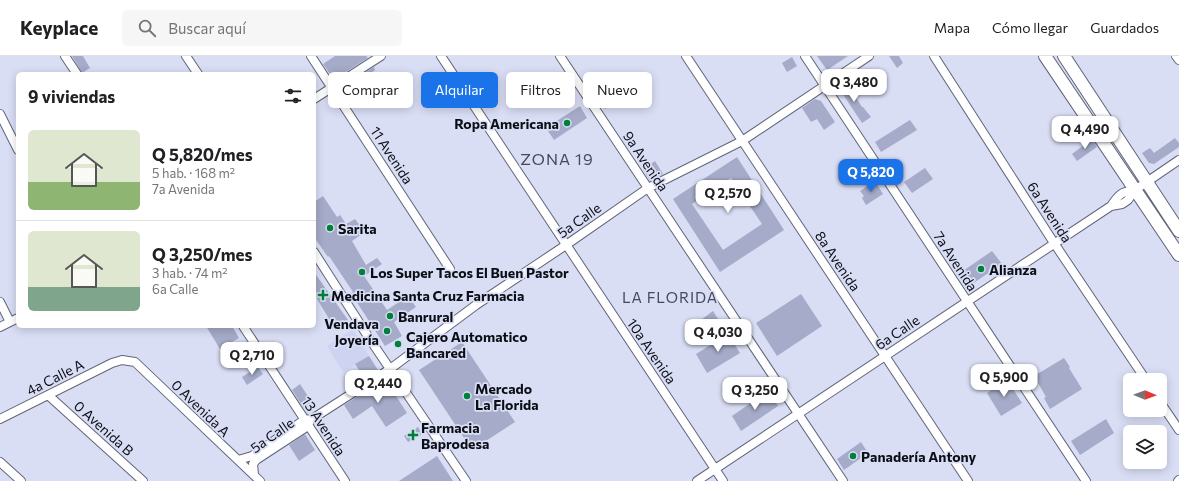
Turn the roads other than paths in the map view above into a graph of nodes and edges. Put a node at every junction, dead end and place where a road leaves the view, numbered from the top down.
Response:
1 (65, 56) edge
2 (186, 56) edge
3 (311, 56) edge
4 (381, 56) edge
5 (441, 56) edge
6 (560, 56) edge
7 (686, 56) edge
8 (805, 56) edge
9 (869, 56) edge
10 (934, 56) edge
11 (1045, 56) edge
12 (1064, 56) edge
13 (1176, 56) edge
14 (1179, 60) edge
15 (76, 72) edge
16 (197, 72) edge
17 (356, 72) edge
18 (328, 82) edge
19 (825, 86) junction
20 (328, 90) edge
21 (316, 98) edge
22 (345, 108) edge
23 (0, 114) edge
24 (742, 141) junction
25 (16, 146) edge
26 (1179, 160) edge
27 (1146, 182) junction
28 (648, 188) junction
29 (1135, 190) junction
30 (1179, 232) edge
31 (1054, 243) junction
32 (566, 245) junction
33 (316, 255) edge
34 (1179, 255) edge
35 (450, 269) dead end
36 (967, 301) junction
37 (0, 302) edge
38 (16, 319) edge
39 (10, 322) junction
40 (0, 328) edge
41 (244, 328) edge
42 (885, 356) junction
43 (122, 360) joint
44 (390, 369) junction
45 (1141, 373) edge
46 (48, 395) junction
47 (1167, 412) edge
48 (798, 414) junction
49 (0, 419) edge
50 (308, 421) junction
51 (1179, 430) edge
52 (238, 460) junction
53 (0, 462) edge
54 (715, 469) junction
55 (254, 475) junction
56 (21, 481) edge
57 (143, 481) edge
58 (260, 481) edge
59 (345, 481) edge
60 (466, 481) edge
61 (698, 481) edge
62 (723, 481) edge
63 (843, 481) edge
64 (968, 481) edge
65 (1086, 481) edge

1 - 15 street
2 - 16 street
3 - 18 street, 11 Avenida
4 - 17 street
5 - 32 street, 10a Avenida
6 - 28 street, 9a Avenida
7 - 24 street, 8a Avenida
8 - 19 street, 7a Avenida
9 - 19 street, 5a Calle
10 - 31 street, 6a Avenida
11 - 29 main road
12 - 27 main road
13 - 14 street
19 - 24 street, 5a Calle
19 - 36 street, 7a Avenida
20 - 21 street
22 - 35 street, 11 Avenida
23 - 25 street
24 - 28 street, 5a Calle
24 - 42 street, 8a Avenida
26 - 27 street, 6a Calle
27 - 29 street, 6a Calle
27 - 30 main road
28 - 32 street, 5a Calle
28 - 48 street, 9a Avenida
29 - 31 street, 6a Calle
29 - 34 main road
31 - 36 street, 6a Calle
31 - 45 street, 6a Avenida
32 - 44 street, 5a Calle
32 - 54 street, 10a Avenida
33 - 44 street
36 - 42 street, 6a Calle
36 - 65 street, 7a Avenida
37 - 39 street
38 - 39 street
39 - 40 street
41 - 50 street, 13 Avenida
42 - 48 street, 6a Calle
42 - 64 street, 8a Avenida
43 - 46 street, 4a Calle A
43 - 52 street, 0 Avenida A
44 - 50 street, 5a Calle
44 - 60 street
46 - 49 street, 4a Calle A
46 - 57 street, 0 Avenida B
47 - 51 street
48 - 54 street, 6a Calle
48 - 63 street, 9a Avenida
50 - 52 street, 5a Calle
50 - 55 street, 5a Calle
50 - 59 street, 13 Avenida
52 - 55 street, 0 Avenida A
53 - 56 street
54 - 61 street, 6a Calle
54 - 62 street, 10a Avenida
55 - 58 street, 0 Avenida A

